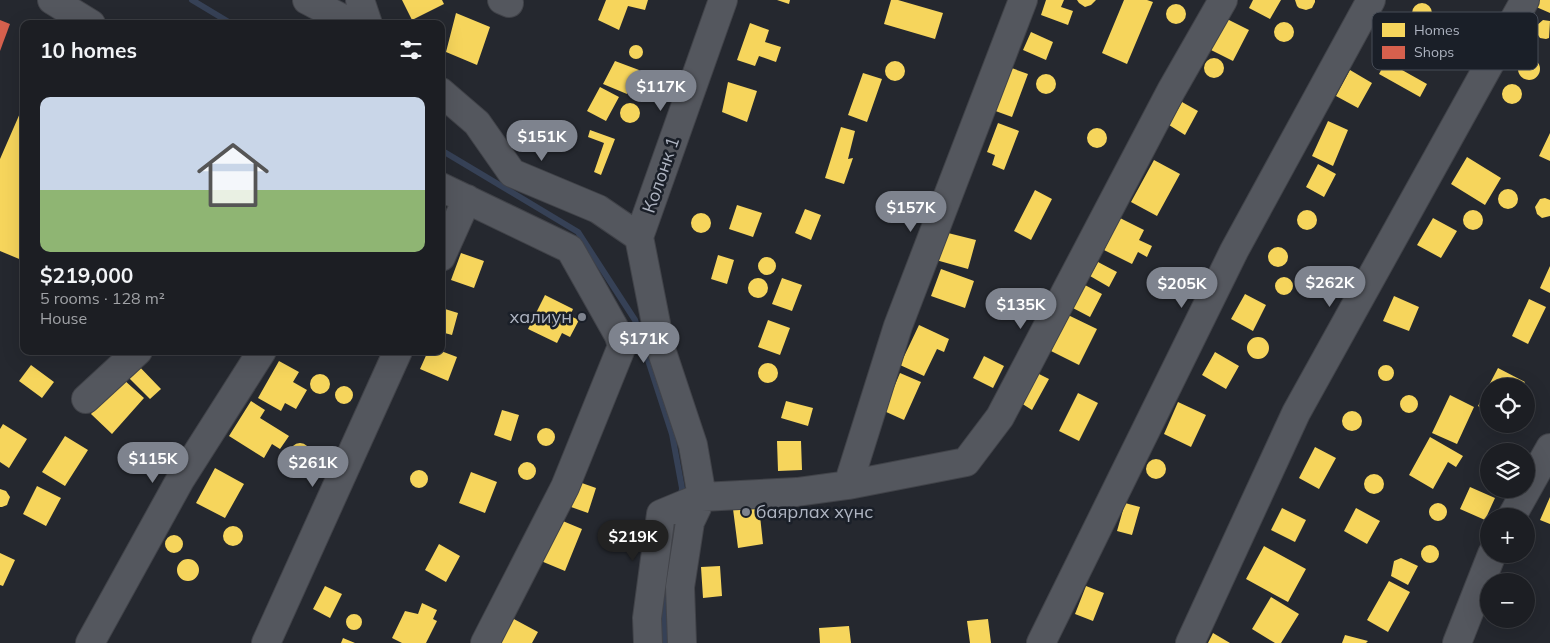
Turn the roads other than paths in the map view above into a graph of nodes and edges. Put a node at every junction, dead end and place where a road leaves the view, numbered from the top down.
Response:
1 (306, 0) edge
2 (360, 0) edge
3 (723, 0) edge
4 (1023, 0) edge
5 (1224, 0) edge
6 (1371, 0) edge
7 (1524, 0) edge
8 (58, 1) edge
9 (1517, 12) edge
10 (85, 20) edge
11 (345, 20) edge
12 (367, 20) edge
13 (1485, 70) edge
14 (445, 95) edge
15 (445, 189) edge
16 (467, 200) junction
17 (639, 237) junction
18 (445, 248) edge
19 (134, 355) edge
20 (259, 355) edge
21 (396, 355) edge
22 (86, 400) dead end
23 (1550, 448) edge
24 (848, 485) junction
25 (687, 503) junction
26 (1516, 508) edge
27 (1488, 563) edge
28 (90, 643) edge
29 (266, 643) edge
30 (485, 643) edge
31 (648, 643) edge
32 (682, 643) edge
33 (1041, 643) edge
34 (1190, 643) edge
35 (1457, 643) edge

1 - 11 street
2 - 12 street
3 - 17 street, Колонк 1
4 - 24 street
5 - 24 street
6 - 33 street
7 - 9 street
8 - 10 street
13 - 34 street
14 - 17 street
15 - 16 street
16 - 18 street
16 - 30 street
17 - 25 street
19 - 22 street
20 - 28 street
21 - 29 street
23 - 26 street
24 - 25 street
25 - 31 street
25 - 32 street
27 - 35 street

